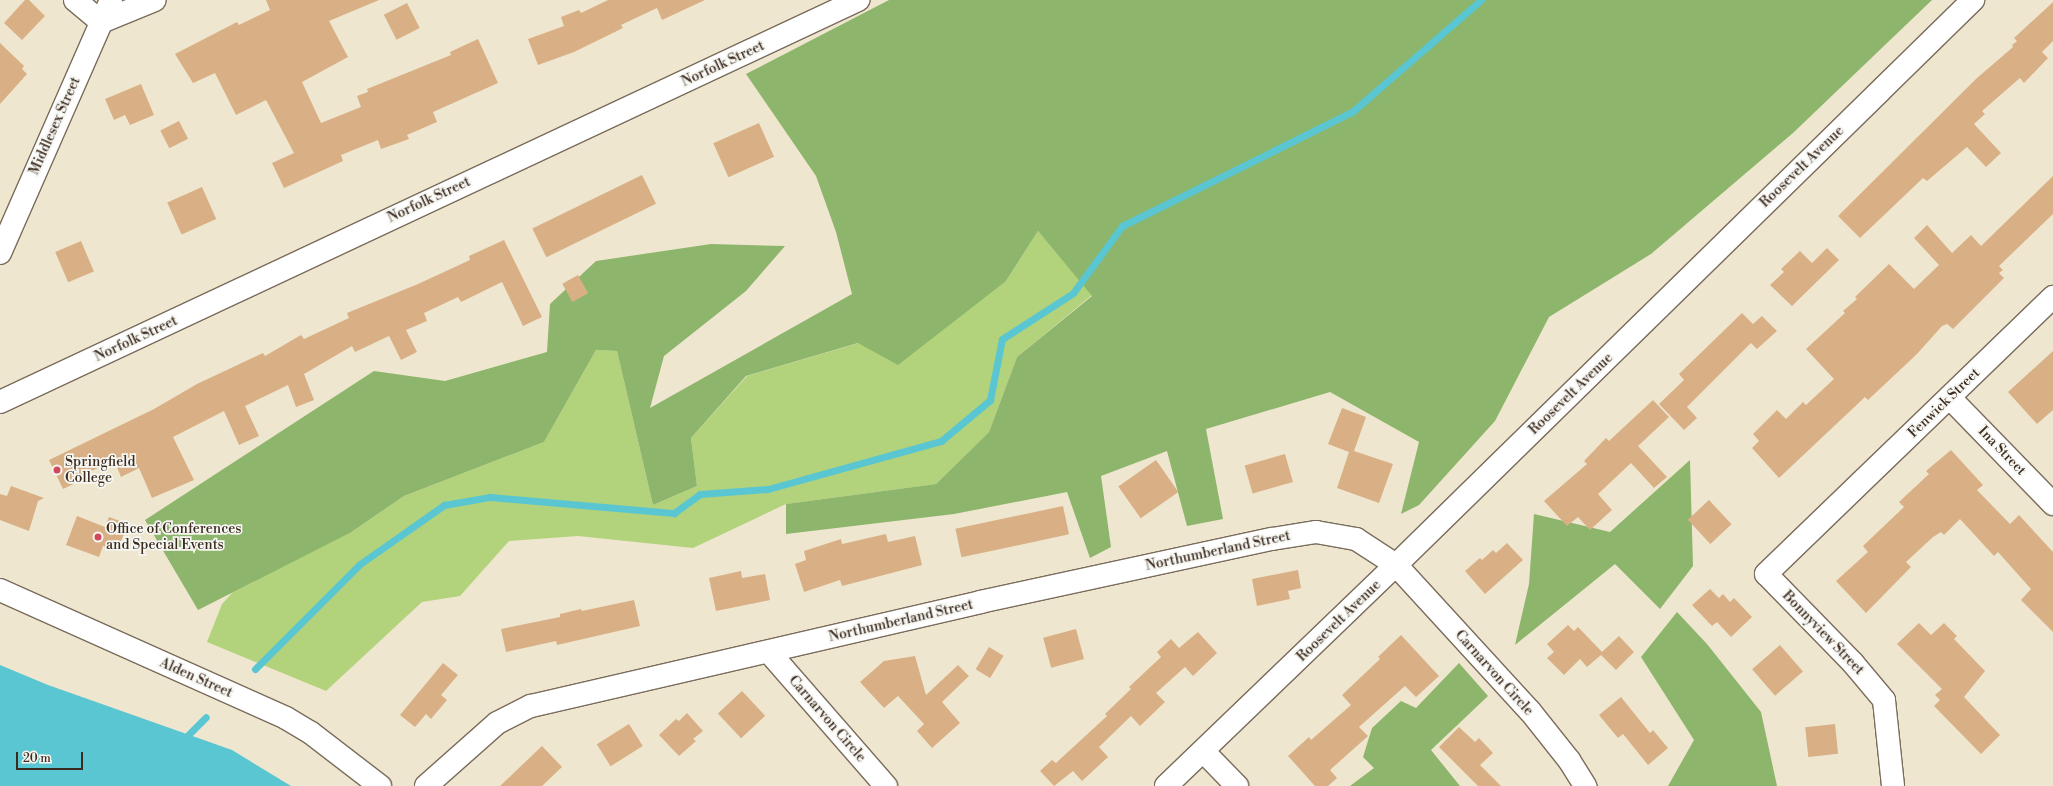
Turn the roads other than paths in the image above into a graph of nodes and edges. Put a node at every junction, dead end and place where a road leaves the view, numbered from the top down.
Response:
1 (75, 0) edge
2 (111, 0) edge
3 (155, 0) edge
4 (858, 0) edge
5 (1973, 0) edge
6 (101, 22) junction
7 (1, 248) edge
8 (2053, 297) edge
9 (1950, 398) junction
10 (0, 402) edge
11 (2053, 504) edge
12 (1835, 507) joint
13 (1396, 565) junction
14 (0, 590) edge
15 (769, 652) junction
16 (1203, 751) junction
17 (380, 786) edge
18 (426, 786) edge
19 (886, 786) edge
20 (1166, 786) edge
21 (1238, 786) edge
22 (1585, 786) edge
23 (1893, 786) edge

1 - 6 street
2 - 6 street, Middlesex Street
3 - 6 street
4 - 10 street, Norfolk Street
5 - 13 street, Roosevelt Avenue
6 - 7 street, Middlesex Street
8 - 9 street, Fenwick Street
9 - 11 street, Ina Street
9 - 12 street, Fenwick Street
12 - 23 street, Bonnyview Street
13 - 15 street, Northumberland Street
13 - 16 street, Roosevelt Avenue
13 - 22 street, Carnarvon Circle
14 - 17 street, Alden Street
15 - 18 street, Northumberland Street
15 - 19 street, Carnarvon Circle
16 - 20 street, Roosevelt Avenue
16 - 21 street

